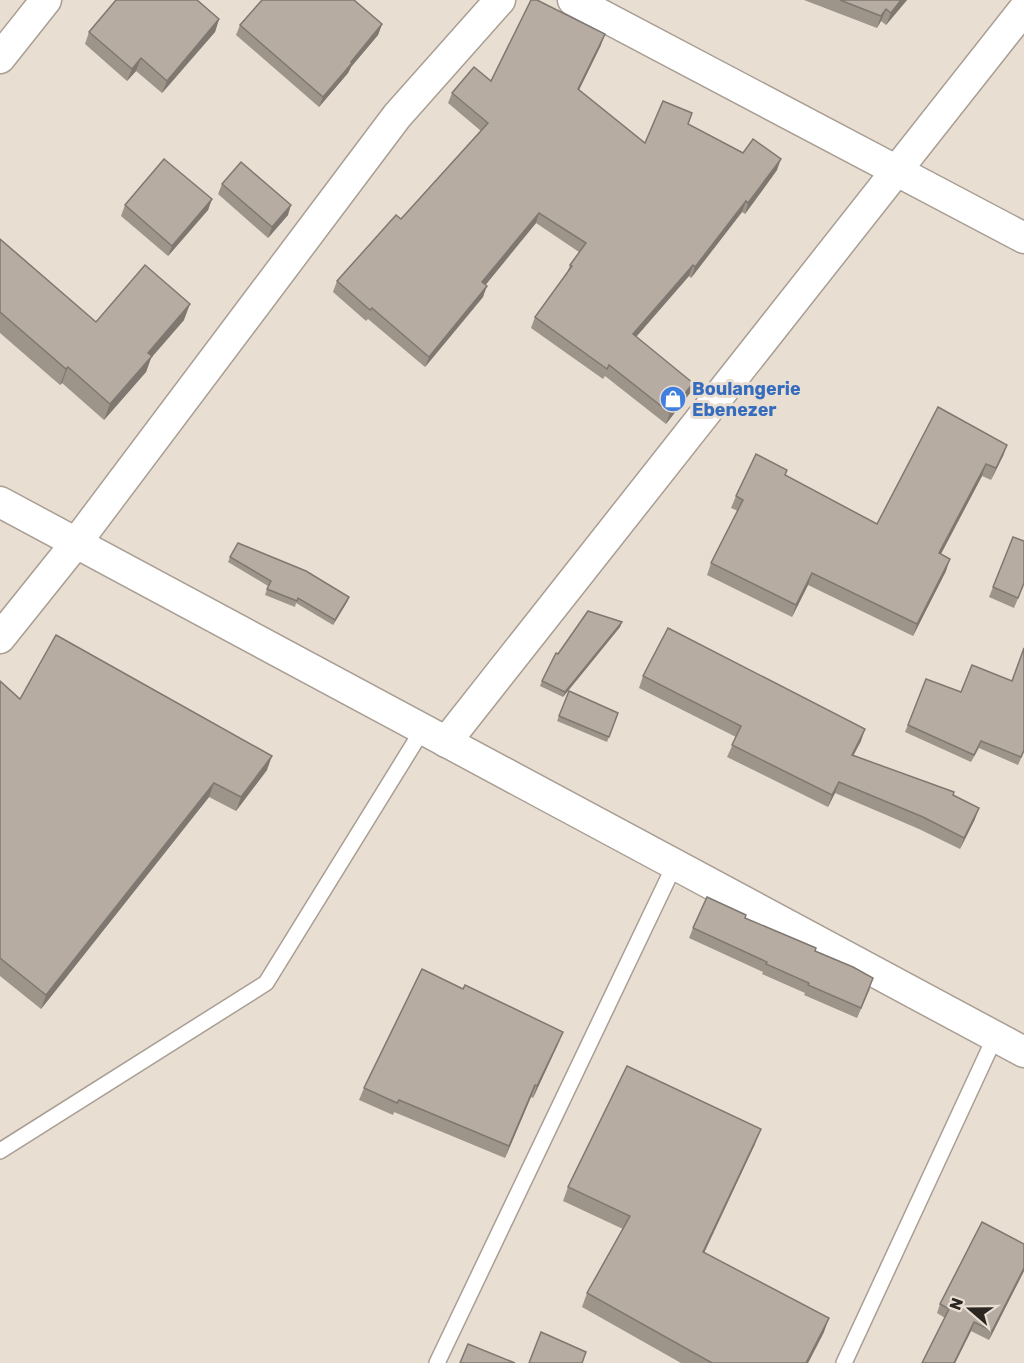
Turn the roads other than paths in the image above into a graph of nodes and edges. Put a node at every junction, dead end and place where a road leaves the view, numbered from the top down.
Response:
1 (46, 0) edge
2 (500, 0) edge
3 (573, 0) edge
4 (1024, 9) edge
5 (0, 58) edge
6 (897, 171) junction
7 (1024, 238) edge
8 (0, 502) edge
9 (76, 543) junction
10 (0, 638) edge
11 (435, 735) junction
12 (675, 864) junction
13 (995, 1037) junction
14 (1024, 1052) edge
15 (0, 1151) edge
16 (437, 1363) edge
17 (844, 1363) edge

1 - 5 street
2 - 9 street
3 - 6 street
4 - 6 street
6 - 7 street
6 - 11 street
8 - 9 street
9 - 10 street
9 - 11 street
11 - 12 street
11 - 15 lane
12 - 13 street
12 - 16 lane
13 - 14 street
13 - 17 lane

